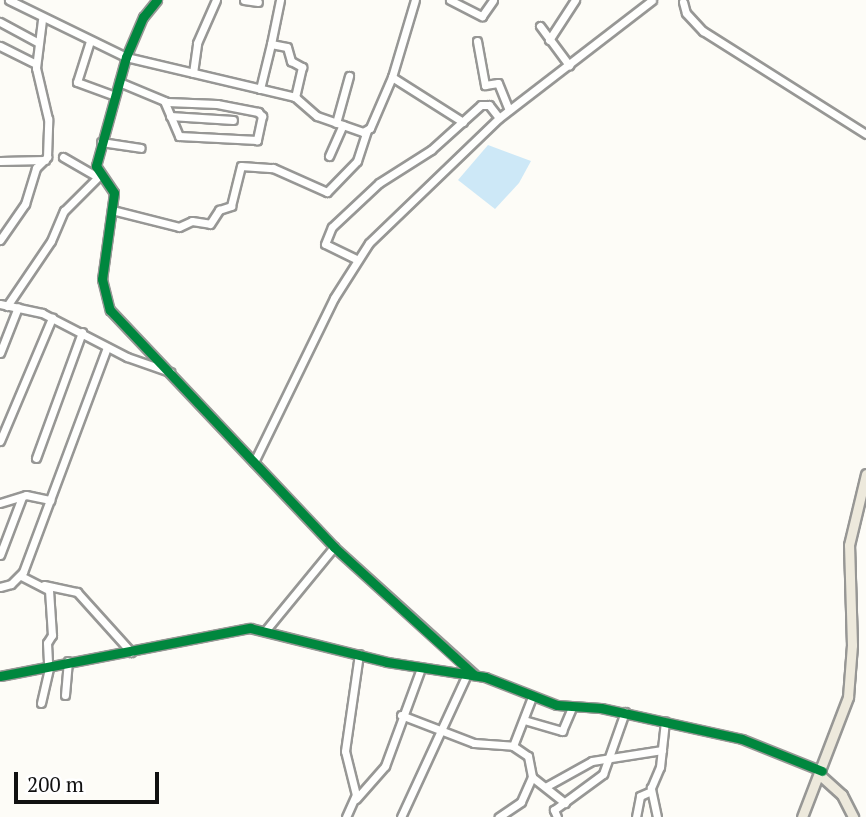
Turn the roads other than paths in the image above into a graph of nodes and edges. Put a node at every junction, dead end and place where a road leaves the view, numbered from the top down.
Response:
1 (9, 0) edge
2 (154, 0) edge
3 (216, 0) edge
4 (244, 0) edge
5 (280, 0) edge
6 (415, 0) edge
7 (450, 0) edge
8 (492, 0) edge
9 (575, 0) edge
10 (652, 0) edge
11 (683, 1) edge
12 (258, 2) dead end
13 (42, 20) junction
14 (0, 22) edge
15 (540, 26) dead end
16 (549, 40) junction
17 (90, 41) junction
18 (478, 41) dead end
19 (37, 42) junction
20 (271, 44) junction
21 (0, 46) edge
22 (126, 57) junction
23 (36, 64) junction
24 (569, 65) junction
25 (193, 73) junction
26 (349, 76) dead end
27 (392, 77) junction
28 (119, 82) junction
29 (260, 89) junction
30 (115, 96) junction
31 (295, 97) junction
32 (164, 101) junction
33 (509, 110) junction
34 (170, 116) junction
35 (499, 118) junction
36 (233, 120) dead end
37 (463, 122) junction
38 (339, 124) junction
39 (367, 131) junction
40 (866, 134) edge
41 (102, 142) junction
42 (141, 148) dead end
43 (329, 156) dead end
44 (63, 157) dead end
45 (46, 160) junction
46 (0, 162) edge
47 (98, 176) junction
48 (112, 210) junction
49 (3, 229) edge
50 (0, 240) edge
51 (356, 259) junction
52 (4, 305) edge
53 (19, 307) junction
54 (52, 318) junction
55 (82, 332) junction
56 (107, 347) junction
57 (0, 353) edge
58 (170, 372) junction
59 (4, 419) edge
60 (0, 441) edge
61 (36, 458) dead end
62 (254, 462) junction
63 (866, 474) edge
64 (22, 497) junction
65 (50, 500) junction
66 (0, 503) edge
67 (334, 547) junction
68 (0, 555) edge
69 (21, 576) junction
70 (44, 585) junction
71 (0, 587) edge
72 (265, 631) junction
73 (131, 652) junction
74 (359, 654) junction
75 (68, 661) junction
76 (49, 665) junction
77 (421, 668) junction
78 (471, 675) junction
79 (0, 676) edge
80 (65, 695) dead end
81 (532, 697) junction
82 (41, 703) dead end
83 (572, 706) junction
84 (625, 712) junction
85 (401, 715) junction
86 (524, 720) junction
87 (665, 721) junction
88 (441, 731) junction
89 (513, 746) junction
90 (662, 750) junction
91 (606, 758) junction
92 (821, 774) junction
93 (532, 777) junction
94 (547, 786) junction
95 (651, 791) junction
96 (355, 800) junction
97 (565, 803) junction
98 (346, 817) edge
99 (401, 817) edge
100 (499, 817) edge
101 (556, 817) edge
102 (636, 817) edge
103 (657, 817) edge
104 (802, 817) edge
105 (853, 817) edge

1 - 13 street
2 - 22 street
3 - 25 street
4 - 12 street
5 - 20 street
6 - 27 street
7 - 8 street
9 - 16 street
10 - 24 street
11 - 40 street
13 - 17 street
13 - 19 street
14 - 19 street
15 - 16 street
16 - 24 street
17 - 22 street
17 - 30 street
18 - 33 street
19 - 23 street
20 - 29 street
20 - 31 street
21 - 23 street
22 - 25 street
22 - 28 street
23 - 45 street
24 - 33 street
25 - 29 street
26 - 38 street
27 - 37 street
27 - 39 street
28 - 30 street
28 - 32 street
29 - 31 street
30 - 41 street
31 - 38 street
32 - 34 street
32 - 34 street
33 - 35 street
34 - 36 street
35 - 37 street
35 - 51 street
37 - 51 street
38 - 39 street
38 - 43 street
39 - 48 street
41 - 42 street
41 - 47 street
44 - 47 street
45 - 46 street
45 - 49 street
47 - 48 street
47 - 52 street
48 - 58 street
49 - 50 street
51 - 62 street
52 - 53 street
53 - 54 street
53 - 57 street
54 - 55 street
54 - 59 street
55 - 56 street
55 - 61 street
56 - 58 street
56 - 65 street
58 - 62 street
59 - 60 street
62 - 67 street
63 - 92 main road
64 - 65 street
64 - 66 street
64 - 68 street
65 - 69 street
67 - 72 street
67 - 78 street
69 - 70 street
69 - 71 street
70 - 73 street
70 - 76 street
72 - 73 street
72 - 74 street
73 - 75 street
74 - 77 street
74 - 96 street
75 - 76 street
75 - 80 street
76 - 79 street
76 - 82 street
77 - 78 street
77 - 85 street
78 - 81 street
78 - 88 street
81 - 83 street
81 - 86 street
83 - 84 street
83 - 86 street
84 - 87 street
84 - 91 street
85 - 88 street
85 - 96 street
86 - 89 street
87 - 90 street
87 - 92 street
88 - 89 street
88 - 99 street
89 - 93 street
90 - 91 street
90 - 95 street
91 - 94 street
91 - 97 street
92 - 104 main road
92 - 105 main road
93 - 94 street
93 - 100 street
94 - 97 street
95 - 102 street
95 - 103 street
96 - 98 street
97 - 101 street

